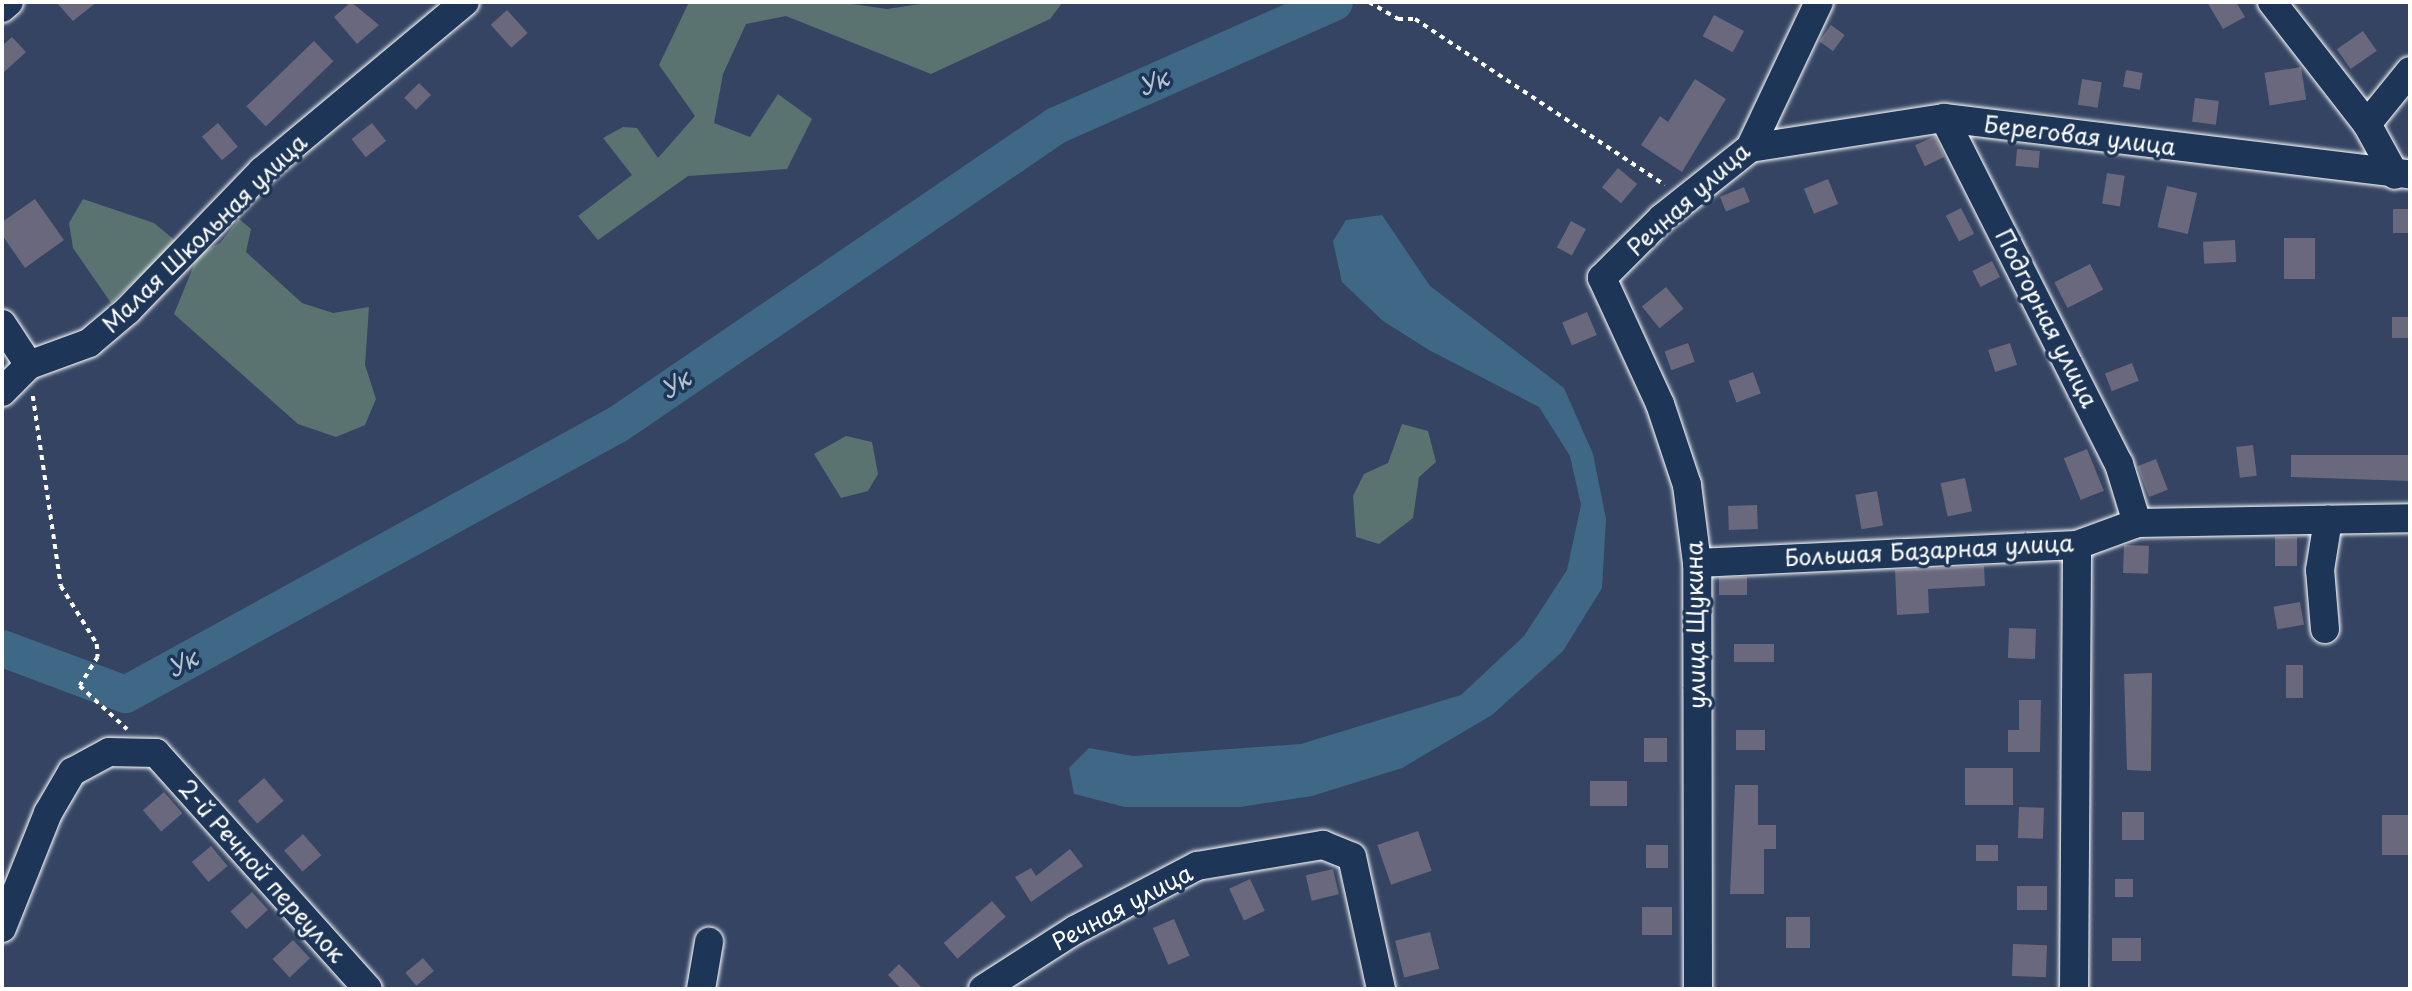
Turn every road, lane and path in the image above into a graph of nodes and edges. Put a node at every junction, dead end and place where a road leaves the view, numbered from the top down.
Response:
1 (9, 2) edge
2 (465, 2) edge
3 (1369, 2) edge
4 (1819, 2) edge
5 (2272, 2) edge
6 (2, 8) edge
7 (2410, 71) edge
8 (1944, 118) junction
9 (2367, 124) junction
10 (1750, 148) junction
11 (2403, 174) edge
12 (1686, 199) junction
13 (1602, 278) joint
14 (2, 324) edge
15 (29, 365) junction
16 (2, 392) edge
17 (2410, 518) edge
18 (2328, 520) junction
19 (2137, 523) junction
20 (2077, 545) junction
21 (1697, 563) junction
22 (2325, 629) dead end
23 (156, 753) junction
24 (2, 928) edge
25 (709, 942) dead end
26 (368, 989) edge
27 (701, 989) edge
28 (983, 989) edge
29 (1381, 989) edge
30 (1698, 989) edge
31 (2074, 989) edge

1 - 6 street
2 - 15 street, Малая Школьная улица
3 - 12 path
4 - 10 street, Речная улица
5 - 9 street
7 - 9 street
8 - 10 street, Береговая улица
8 - 11 street, Береговая улица
8 - 19 street, Подгорная улица
9 - 11 street
10 - 12 street, Речная улица
12 - 13 street, Речная улица
13 - 21 street, улица Щукина
14 - 15 street
15 - 16 street, Малая Школьная улица
15 - 23 path
17 - 18 street, Большая Базарная улица
18 - 19 street, Большая Базарная улица
18 - 22 street
19 - 20 street, Большая Базарная улица
20 - 21 street, Большая Базарная улица
20 - 31 street
21 - 30 street, улица Щукина
23 - 24 street
23 - 26 street, 2-й Речной переулок
25 - 27 street
28 - 29 street, Речная улица

